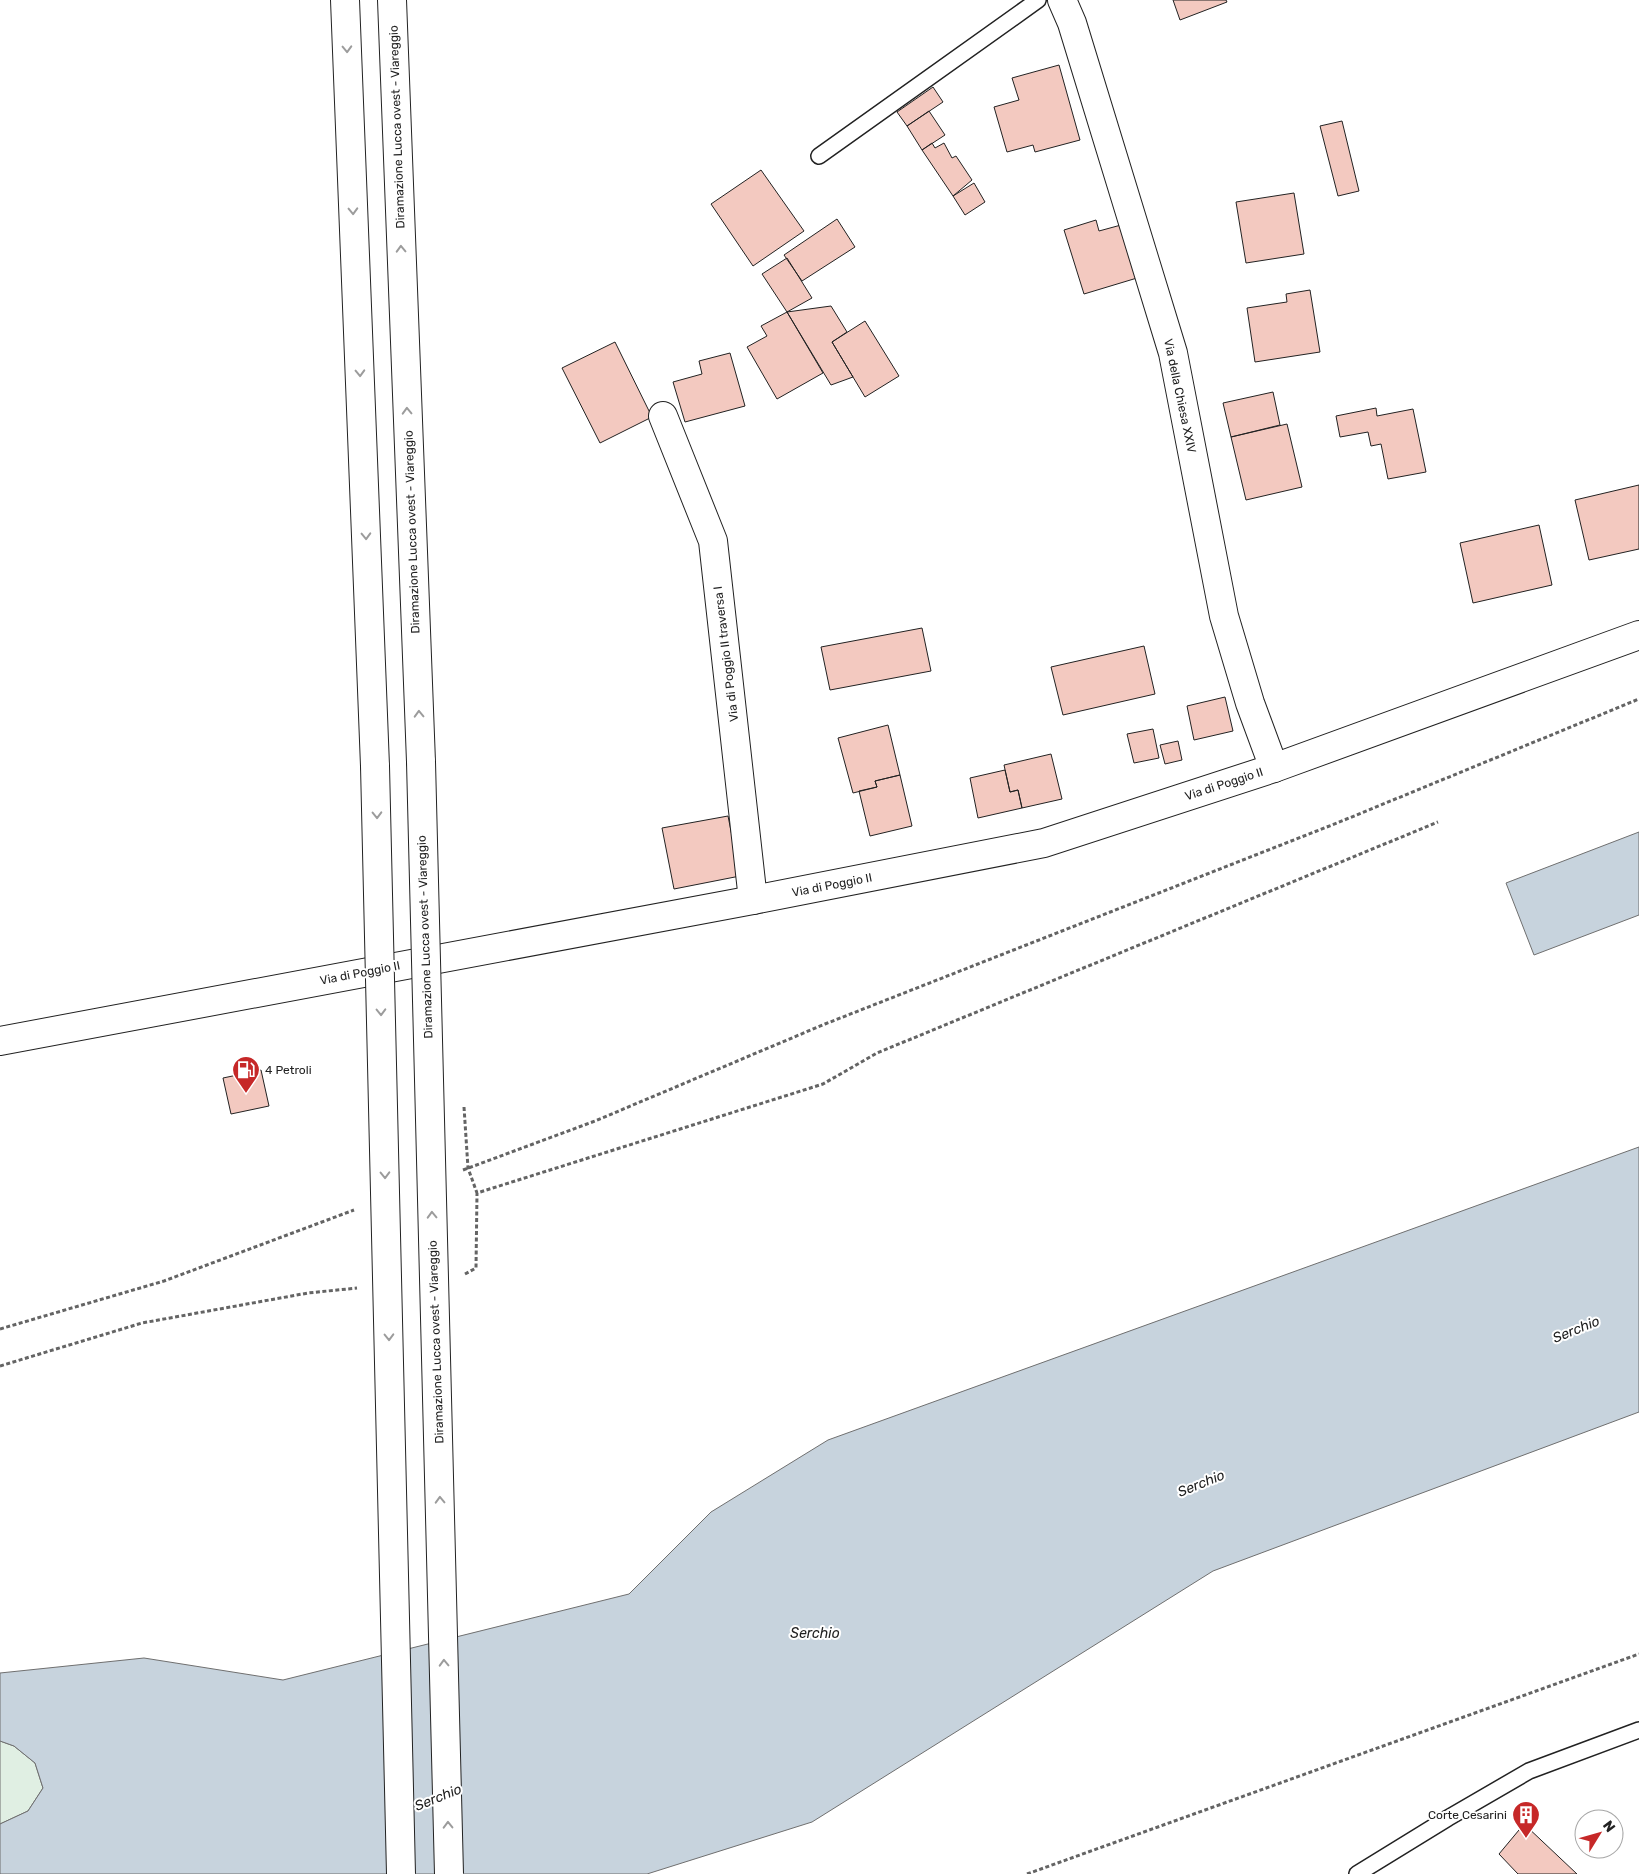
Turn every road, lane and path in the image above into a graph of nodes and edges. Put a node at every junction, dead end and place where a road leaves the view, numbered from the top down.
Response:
1 (345, 0) edge
2 (392, 0) edge
3 (1038, 0) edge
4 (1062, 0) edge
5 (819, 156) dead end
6 (663, 416) dead end
7 (1639, 635) edge
8 (1639, 699) edge
9 (1274, 768) junction
10 (1438, 822) dead end
11 (753, 900) junction
12 (0, 1041) edge
13 (459, 1171) dead end
14 (360, 1208) dead end
15 (458, 1277) dead end
16 (364, 1287) dead end
17 (0, 1329) edge
18 (0, 1366) edge
19 (1639, 1654) edge
20 (1639, 1730) edge
21 (401, 1874) edge
22 (449, 1874) edge
23 (1026, 1874) edge
24 (1358, 1874) edge

1 -> 21 main road, bridge
22 -> 2 main road, Diramazione Lucca ovest - Viareggio, bridge
3 - 5 lane
4 - 9 main road, Via della Chiesa XXIV
6 - 11 main road, Via di Poggio II traversa I
7 - 9 main road, Via di Poggio II
8 - 13 path
9 - 11 main road, Via di Poggio II
10 - 15 path
11 - 12 main road, Via di Poggio II
14 - 17 path
16 - 18 path
19 - 23 path
20 - 24 lane

